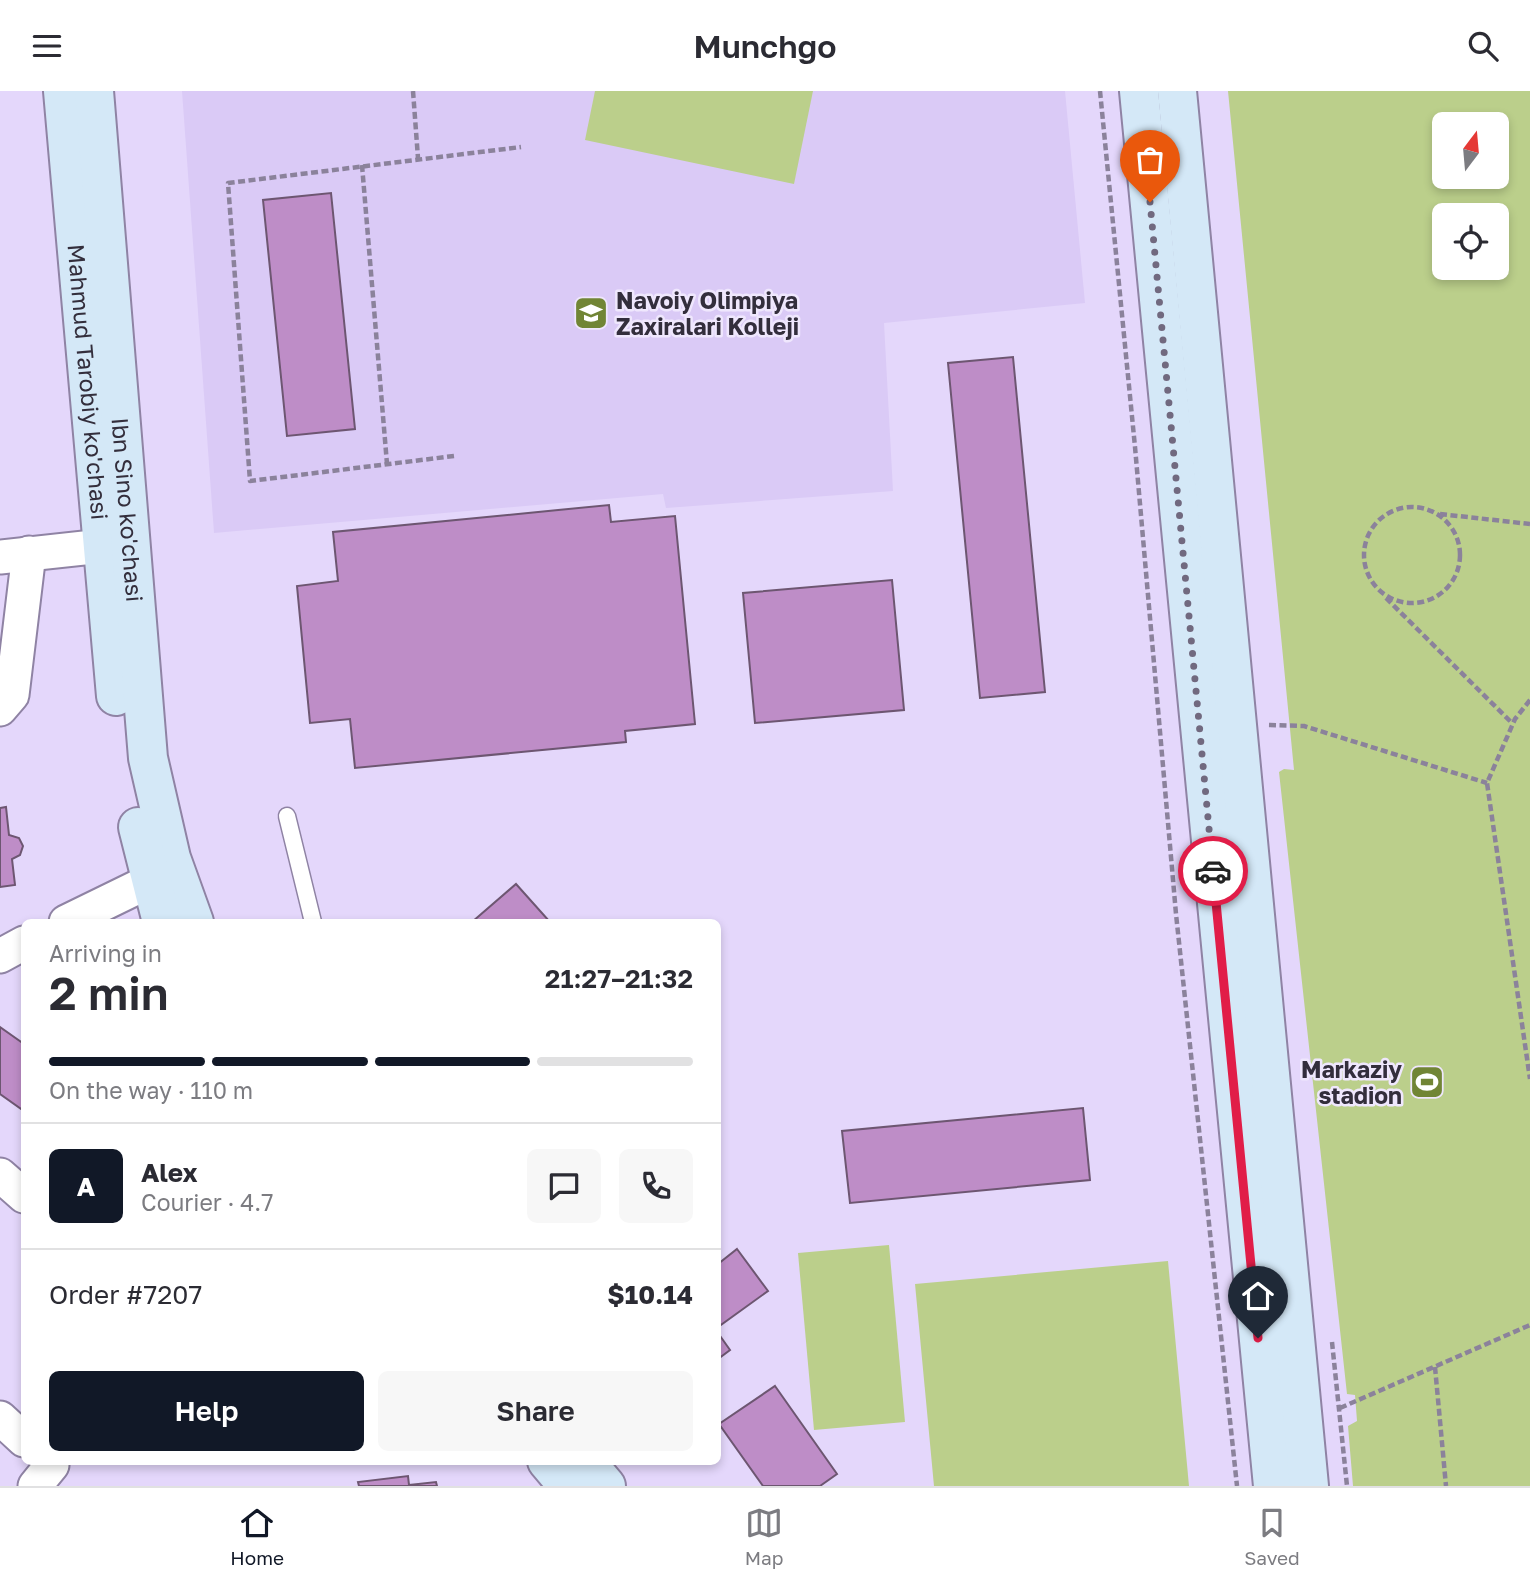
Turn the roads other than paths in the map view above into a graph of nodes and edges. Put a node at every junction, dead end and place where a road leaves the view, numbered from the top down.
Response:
1 (63, 91) edge
2 (94, 91) edge
3 (1139, 91) edge
4 (1177, 91) edge
5 (116, 544) junction
6 (14, 555) edge
7 (0, 709) edge
8 (1252, 724) junction
9 (1200, 729) junction
10 (287, 816) dead end
11 (150, 881) junction
12 (72, 919) edge
13 (161, 919) edge
14 (193, 919) edge
15 (312, 919) edge
16 (21, 945) edge
17 (0, 956) edge
18 (0, 1175) edge
19 (21, 1193) edge
20 (0, 1418) edge
21 (1284, 1419) junction
22 (21, 1437) edge
23 (550, 1465) edge
24 (588, 1465) edge
25 (568, 1486) edge
26 (606, 1486) edge
27 (1273, 1486) edge
28 (1309, 1486) edge

1 - 5 street, Mahmud Tarobiy ko'chasi
2 - 5 street, Ibn Sino ko'chasi
3 - 9 street
4 - 8 street
5 - 6 street
5 - 11 street, Mahmud Tarobiy ko'chasi
5 - 14 street, Ibn Sino ko'chasi
6 - 7 street
8 - 9 street
8 - 21 street
9 - 21 street
10 - 15 lane
11 - 12 street
11 - 13 street, Mahmud Tarobiy ko'chasi
16 - 17 street
18 - 19 street
20 - 22 street
21 - 27 street
21 - 28 street
23 - 25 street
24 - 26 street

